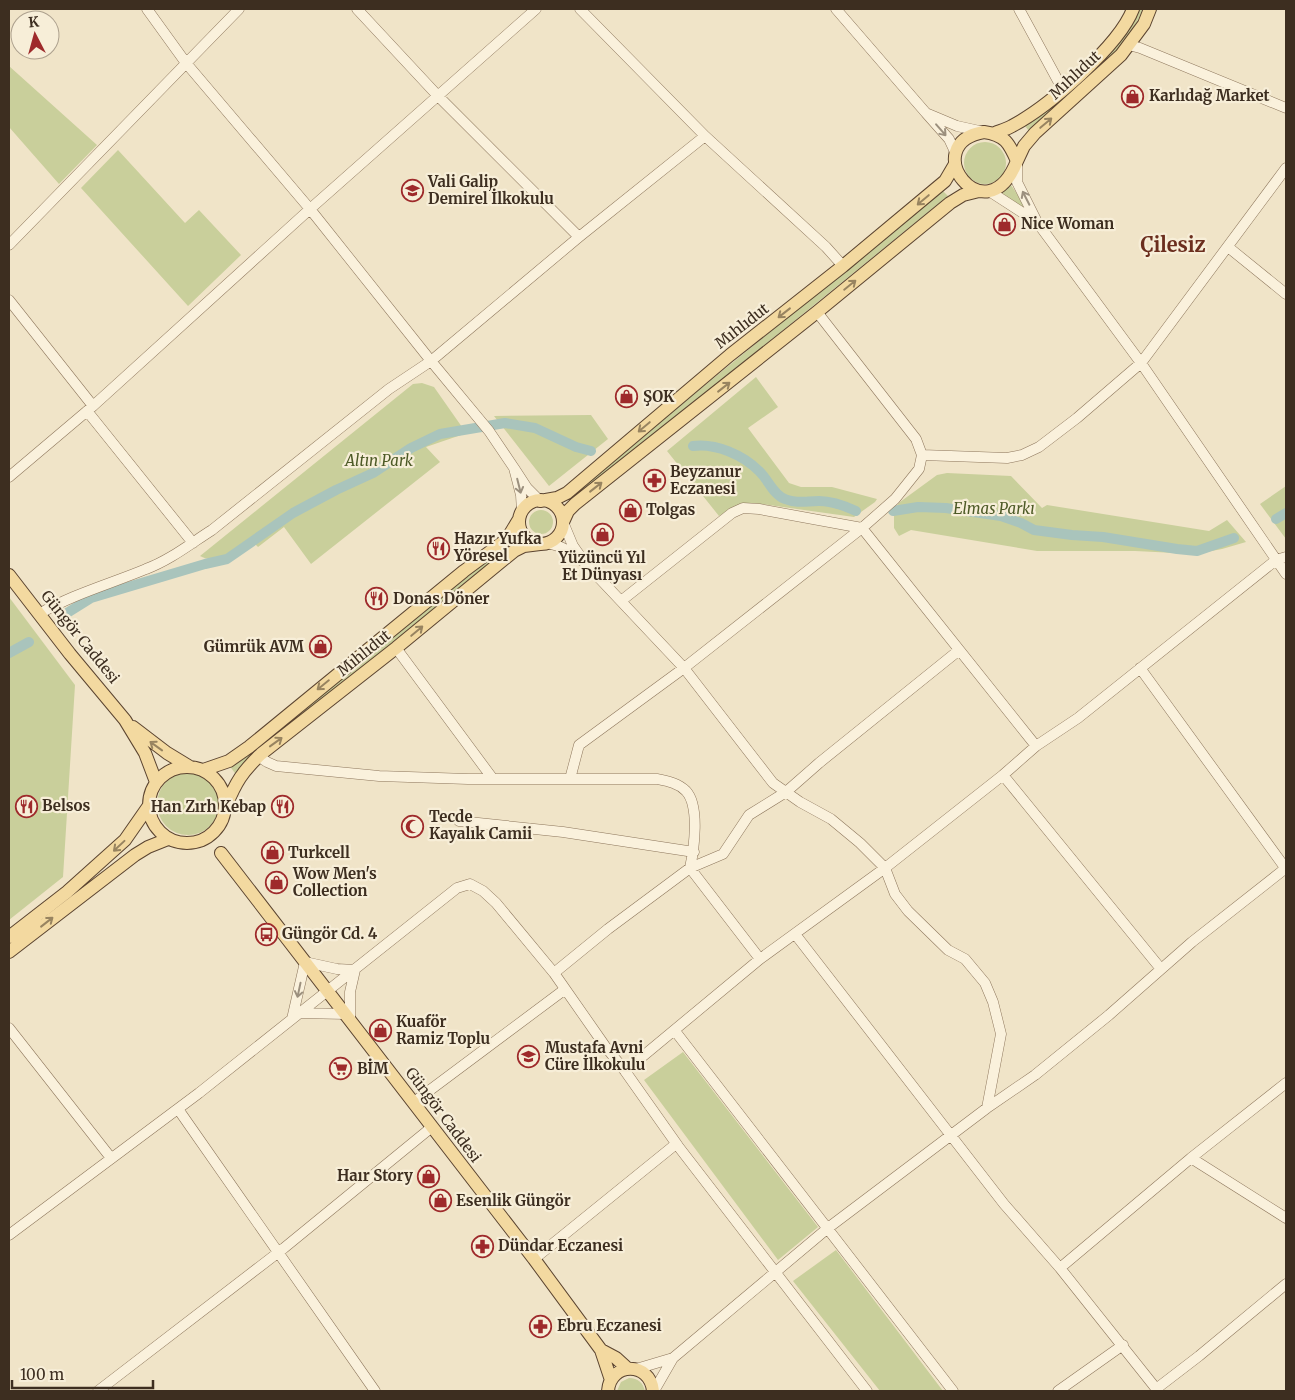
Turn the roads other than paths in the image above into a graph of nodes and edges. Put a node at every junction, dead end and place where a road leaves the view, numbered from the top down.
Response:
1 (147, 9) edge
2 (239, 9) edge
3 (357, 9) edge
4 (536, 9) edge
5 (580, 9) edge
6 (836, 9) edge
7 (1019, 9) edge
8 (1133, 9) edge
9 (1150, 9) edge
10 (1129, 45) junction
11 (186, 63) junction
12 (1063, 90) junction
13 (438, 96) junction
14 (1286, 108) edge
15 (926, 113) junction
16 (990, 132) junction
17 (705, 136) junction
18 (955, 159) junction
19 (1017, 161) junction
20 (1286, 168) edge
21 (984, 191) junction
22 (310, 209) junction
23 (1037, 222) junction
24 (579, 237) junction
25 (9, 245) edge
26 (1228, 247) junction
27 (844, 266) junction
28 (1286, 294) edge
29 (9, 300) edge
30 (817, 312) junction
31 (431, 361) junction
32 (1141, 363) junction
33 (90, 409) junction
34 (922, 455) junction
35 (514, 468) junction
36 (9, 477) edge
37 (540, 501) junction
38 (521, 515) junction
39 (563, 522) junction
40 (862, 528) junction
41 (193, 542) junction
42 (544, 544) junction
43 (1281, 559) edge
44 (585, 563) junction
45 (9, 574) edge
46 (1286, 574) edge
47 (621, 601) junction
48 (39, 614) junction
49 (396, 648) junction
50 (958, 651) junction
51 (684, 668) junction
52 (1140, 668) junction
53 (125, 720) junction
54 (1036, 746) junction
55 (258, 756) junction
56 (196, 769) junction
57 (1003, 775) junction
58 (493, 779) junction
59 (570, 779) junction
60 (156, 782) junction
61 (786, 792) junction
62 (226, 806) junction
63 (148, 807) junction
64 (460, 821) dead end
65 (221, 823) junction
66 (168, 839) junction
67 (194, 844) junction
68 (694, 852) junction
69 (221, 853) junction
70 (690, 868) junction
71 (885, 868) junction
72 (1286, 868) edge
73 (795, 934) junction
74 (9, 937) edge
75 (9, 952) edge
76 (760, 959) junction
77 (305, 962) junction
78 (1161, 969) junction
79 (355, 970) junction
80 (554, 974) junction
81 (328, 990) junction
82 (564, 990) junction
83 (295, 1016) junction
84 (348, 1017) junction
85 (9, 1028) edge
86 (675, 1031) junction
87 (625, 1071) junction
88 (1286, 1083) edge
89 (414, 1102) junction
90 (988, 1108) junction
91 (178, 1109) junction
92 (432, 1127) junction
93 (952, 1136) junction
94 (676, 1144) junction
95 (111, 1158) junction
96 (1191, 1158) junction
97 (1286, 1218) edge
98 (828, 1228) junction
99 (9, 1235) edge
100 (279, 1252) junction
101 (534, 1259) junction
102 (1060, 1268) junction
103 (776, 1272) junction
104 (1286, 1284) edge
105 (1123, 1345) junction
106 (602, 1350) junction
107 (673, 1358) junction
108 (632, 1369) junction
109 (610, 1386) edge
110 (1157, 1390) edge
111 (98, 1391) edge
112 (375, 1391) edge
113 (654, 1391) edge
114 (867, 1391) edge
115 (952, 1391) edge
116 (1058, 1391) edge

1 - 11 street
2 - 11 street
3 - 13 street
4 - 13 street
5 - 17 street
6 - 15 street
7 - 12 street
8 - 12 main road, Mıhlıdut
9 - 10 main road, Mıhlıdut
10 - 14 street
19 -> 10 main road, Mıhlıdut
11 - 22 street
11 - 25 street
12 - 16 main road, Mıhlıdut
13 - 22 street
13 - 24 street
15 - 16 street
15 -> 18 street
16 - 18 main road
16 - 19 main road
17 - 24 street
17 - 27 street
18 - 21 main road
18 -> 27 main road, Mıhlıdut
19 - 21 main road
23 -> 19 street
20 - 26 street
21 - 23 street
30 -> 21 main road
22 - 31 street
22 - 33 street
23 - 32 street
24 - 31 street
26 - 28 street
26 - 32 street
27 -> 37 main road, Mıhlıdut
29 - 33 street
30 - 34 street
39 -> 30 main road
31 - 35 street
31 - 41 street
32 - 34 street
32 - 43 street
33 - 36 street
33 - 41 street
34 - 40 street
35 - 37 street
35 -> 38 street
37 - 38 main road
37 - 39 main road
38 - 42 main road
38 -> 56 main road, Mıhlıdut
39 - 42 main road
39 - 44 street
40 - 47 street
40 - 50 street
40 - 51 street
41 - 48 street
42 - 44 street
49 -> 42 main road, Mıhlıdut
43 - 46 street
43 - 52 street
44 - 47 street
45 - 48 main road, Güngör Caddesi
47 - 51 street
48 - 53 main road, Güngör Caddesi
55 -> 49 main road, Mıhlıdut
49 - 58 street
50 - 54 street
50 - 61 street
51 - 59 street
51 - 61 street
52 - 54 street
52 - 72 street
56 -> 53 main road
53 - 60 main road
54 - 57 street
55 - 58 street
55 - 62 main road, Mıhlıdut
56 - 60 main road
56 - 62 main road
57 - 71 street
57 - 78 street
58 - 59 street
59 - 68 street
60 - 63 main road
61 - 70 street
61 - 71 street
62 - 65 main road
63 - 66 main road
63 -> 74 main road
64 - 68 street
65 - 67 main road
65 - 69 main road
66 - 67 main road
75 -> 66 main road
67 - 69 main road
68 - 70 street
69 - 77 main road, Güngör Caddesi
70 - 76 street
70 - 80 street
71 - 73 street
71 - 90 street
72 - 78 street
73 - 76 street
73 - 93 street
76 - 86 street
77 - 79 street
77 - 81 main road, Güngör Caddesi
77 -> 83 street
78 - 90 street
79 - 80 street
79 - 81 street
79 - 84 street
80 - 82 street
81 - 83 street
81 - 84 main road, Güngör Caddesi
82 - 87 street
82 - 89 street
83 - 84 street
83 - 91 street
84 - 89 main road, Güngör Caddesi
85 - 95 street
86 - 87 street
86 - 98 street
87 - 94 street
88 - 96 street
89 - 92 main road, Güngör Caddesi
90 - 93 street
91 - 95 street
91 - 100 street
92 - 100 street
92 - 101 main road, Güngör Caddesi
93 - 98 street
93 - 102 street
94 - 101 street
94 - 103 street
95 - 99 street
96 - 97 street
96 - 102 street
98 - 103 street
98 - 115 street
100 - 111 street
100 - 112 street
101 - 106 main road, Güngör Caddesi
102 - 105 street
103 - 107 street
103 - 114 street
104 - 110 street
105 - 110 street
105 - 116 street
106 - 108 main road
106 - 109 main road
107 - 108 street
107 - 113 street
108 - 109 main road
108 - 113 main road

